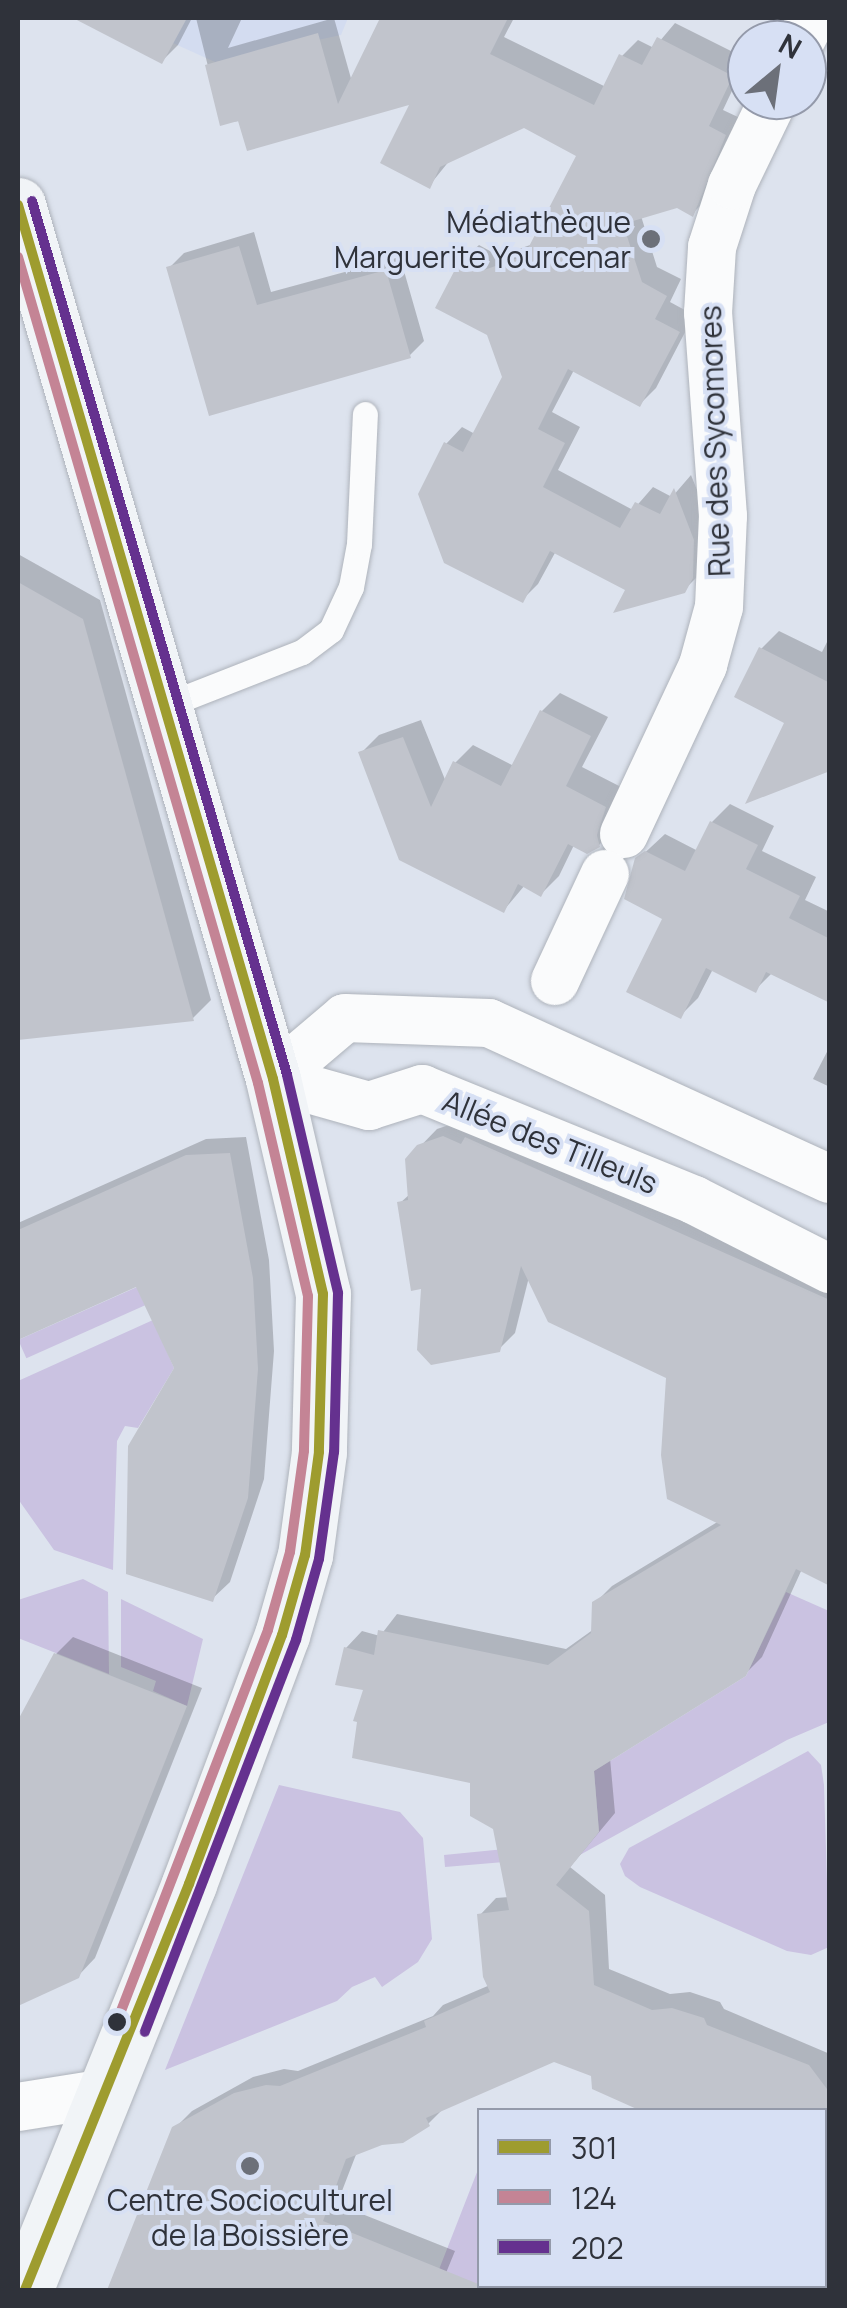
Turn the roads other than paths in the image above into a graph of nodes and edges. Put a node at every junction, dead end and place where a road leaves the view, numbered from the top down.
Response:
1 (763, 120) edge
2 (18, 204) edge
3 (29, 290) edge
4 (365, 414) dead end
5 (164, 706) junction
6 (555, 981) dead end
7 (273, 1078) junction
8 (830, 1179) edge
9 (830, 1269) edge
10 (106, 2093) junction
11 (18, 2107) edge
12 (26, 2290) edge

1 - 6 street, Rue des Sycomores
2 - 3 main road
3 - 5 main road
4 - 5 lane
5 - 7 main road
7 - 8 street
7 - 9 street, Allée des Tilleuls
7 - 10 main road
10 - 11 street
10 - 12 main road

